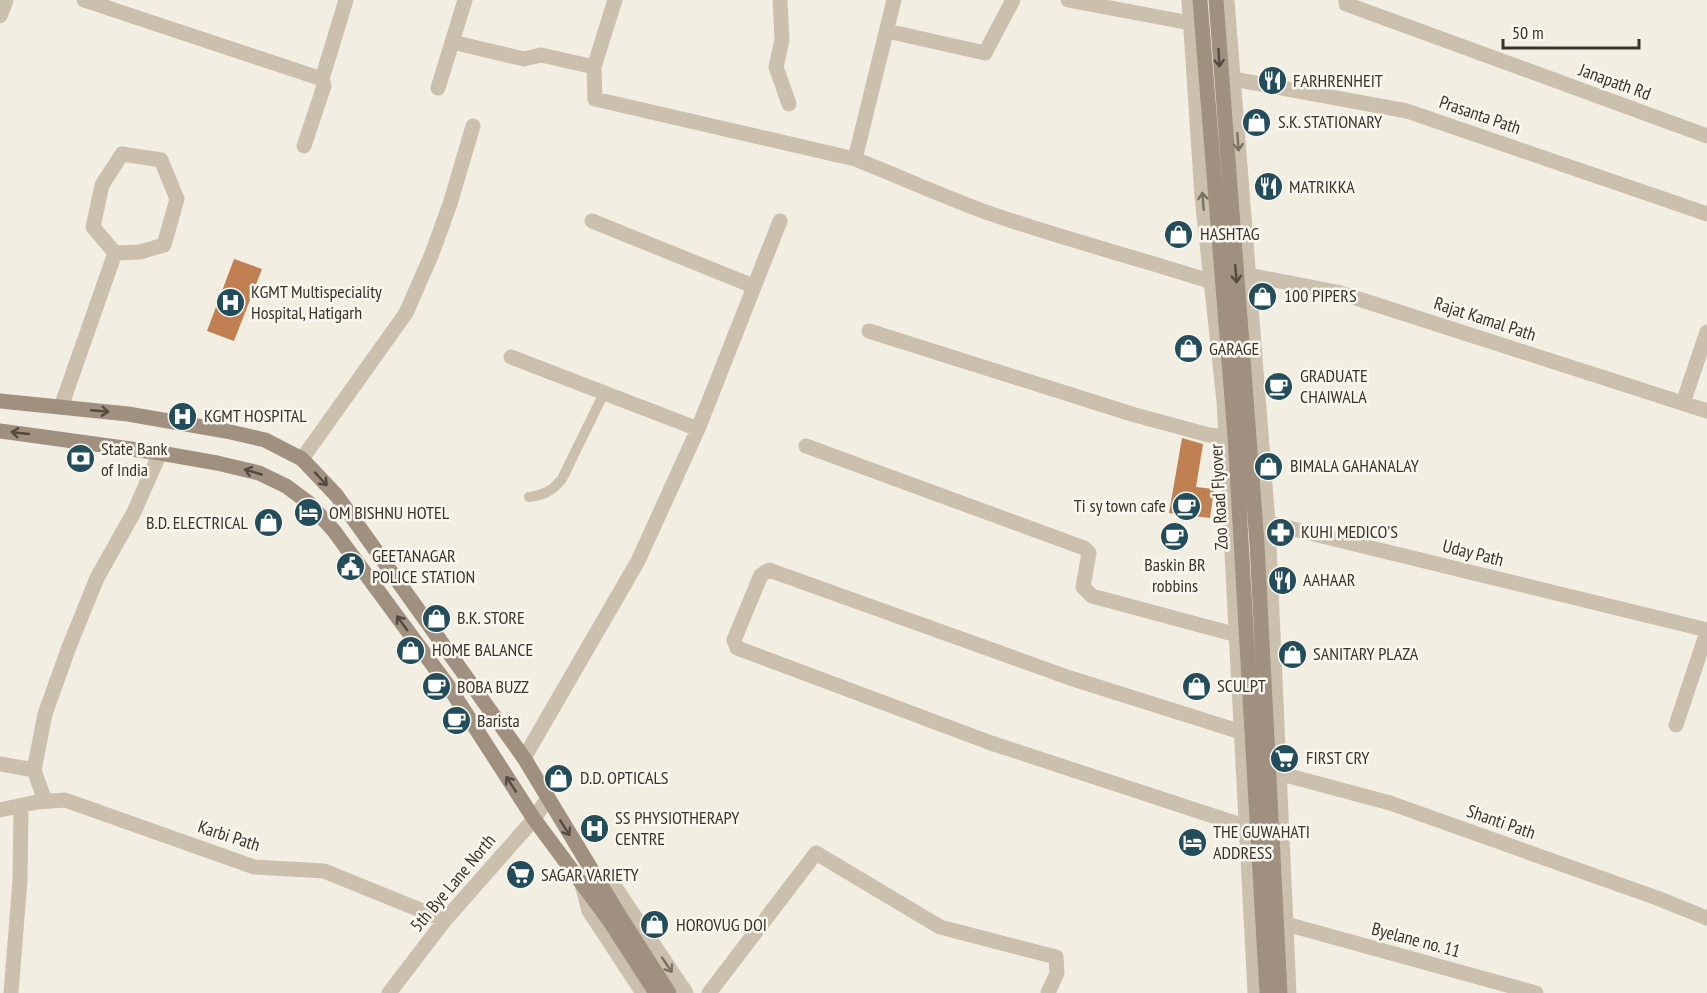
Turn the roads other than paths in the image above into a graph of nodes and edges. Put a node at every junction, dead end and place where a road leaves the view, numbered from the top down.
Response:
1 (6, 0) edge
2 (84, 0) edge
3 (346, 0) edge
4 (465, 0) edge
5 (615, 0) edge
6 (780, 0) edge
7 (894, 0) edge
8 (1013, 0) edge
9 (1068, 0) edge
10 (1189, 0) edge
11 (1200, 0) edge
12 (1215, 0) edge
13 (1227, 0) edge
14 (1346, 0) edge
15 (0, 16) edge
16 (1191, 23) junction
17 (887, 31) junction
18 (452, 42) junction
19 (594, 67) junction
20 (322, 79) junction
21 (1233, 79) junction
22 (438, 88) dead end
23 (789, 104) dead end
24 (473, 126) dead end
25 (1707, 136) edge
26 (304, 146) dead end
27 (855, 159) junction
28 (1707, 214) edge
29 (780, 220) dead end
30 (592, 221) dead end
31 (115, 253) junction
32 (1248, 275) junction
33 (1212, 282) junction
34 (753, 286) junction
35 (869, 331) dead end
36 (1707, 332) edge
37 (511, 357) dead end
38 (604, 393) junction
39 (0, 400) edge
40 (1683, 403) junction
41 (61, 408) junction
42 (1707, 411) edge
43 (698, 429) junction
44 (0, 430) edge
45 (1226, 437) junction
46 (806, 446) dead end
47 (160, 453) junction
48 (302, 459) junction
49 (529, 497) dead end
50 (1231, 513) junction
51 (1268, 523) junction
52 (1707, 631) edge
53 (1237, 635) junction
54 (1676, 725) dead end
55 (1241, 732) junction
56 (524, 758) junction
57 (0, 764) edge
58 (34, 770) junction
59 (1278, 773) junction
60 (547, 799) junction
61 (45, 801) junction
62 (21, 806) junction
63 (0, 810) edge
64 (534, 819) junction
65 (1246, 827) junction
66 (587, 877) junction
67 (614, 917) junction
68 (1707, 918) edge
69 (445, 920) junction
70 (1286, 924) junction
71 (11, 993) edge
72 (389, 993) edge
73 (643, 993) edge
74 (656, 993) edge
75 (669, 993) edge
76 (686, 993) edge
77 (709, 993) edge
78 (1048, 993) edge
79 (1255, 993) edge
80 (1267, 993) edge
81 (1280, 993) edge
82 (1289, 993) edge
83 (1536, 993) edge

1 - 15 street
2 - 20 street
3 - 20 street
4 - 18 street
5 - 19 street
6 - 23 street
7 - 17 street
8 - 17 street
9 - 16 street
10 - 16 street
11 - 80 main road, Zoo Road Flyover, bridge
12 -> 81 main road, Zoo Road Flyover, bridge
13 - 21 street
14 - 25 street, Janapath Rd
33 -> 16 street
17 - 27 street
18 - 19 street
18 - 22 street
19 - 27 street
20 - 26 street
21 - 28 street, Prasanta Path
21 -> 32 street
24 - 48 street
27 - 33 street
29 - 34 street
30 - 34 street
31 - 31 street
31 - 41 street
32 - 40 street, Rajat Kamal Path
32 - 51 street
33 - 45 street
34 - 43 street
35 - 45 street
36 - 40 street
37 - 38 street
38 - 43 street
38 - 49 lane
39 - 41 main road
40 - 42 street, Rajat Kamal Path
41 -> 48 main road
43 - 56 street
47 -> 44 main road
45 - 50 street
46 - 53 street
47 - 58 street
64 -> 47 main road
48 -> 56 main road
50 - 51 street, Uday Path
50 - 53 street
51 - 52 street, Uday Path
51 - 59 street
52 - 54 street
53 - 55 street
55 - 65 street
55 - 65 street
56 - 60 main road
57 - 58 street
58 - 61 street
59 - 68 street, Shanti Path
59 - 70 street
60 - 64 street, 5th Bye Lane North
60 -> 66 main road
61 - 62 street, Karbi Path
61 - 69 street, Karbi Path
62 - 63 street, Karbi Path
62 - 71 street
64 - 66 main road
64 - 69 street, 5th Bye Lane North
65 - 79 street
66 - 67 main road
66 - 73 street
66 -> 76 street
67 - 74 main road
67 - 75 main road
69 - 72 street, 5th Bye Lane North
70 - 82 street
70 - 83 street, Byelane no. 11
77 - 78 street

